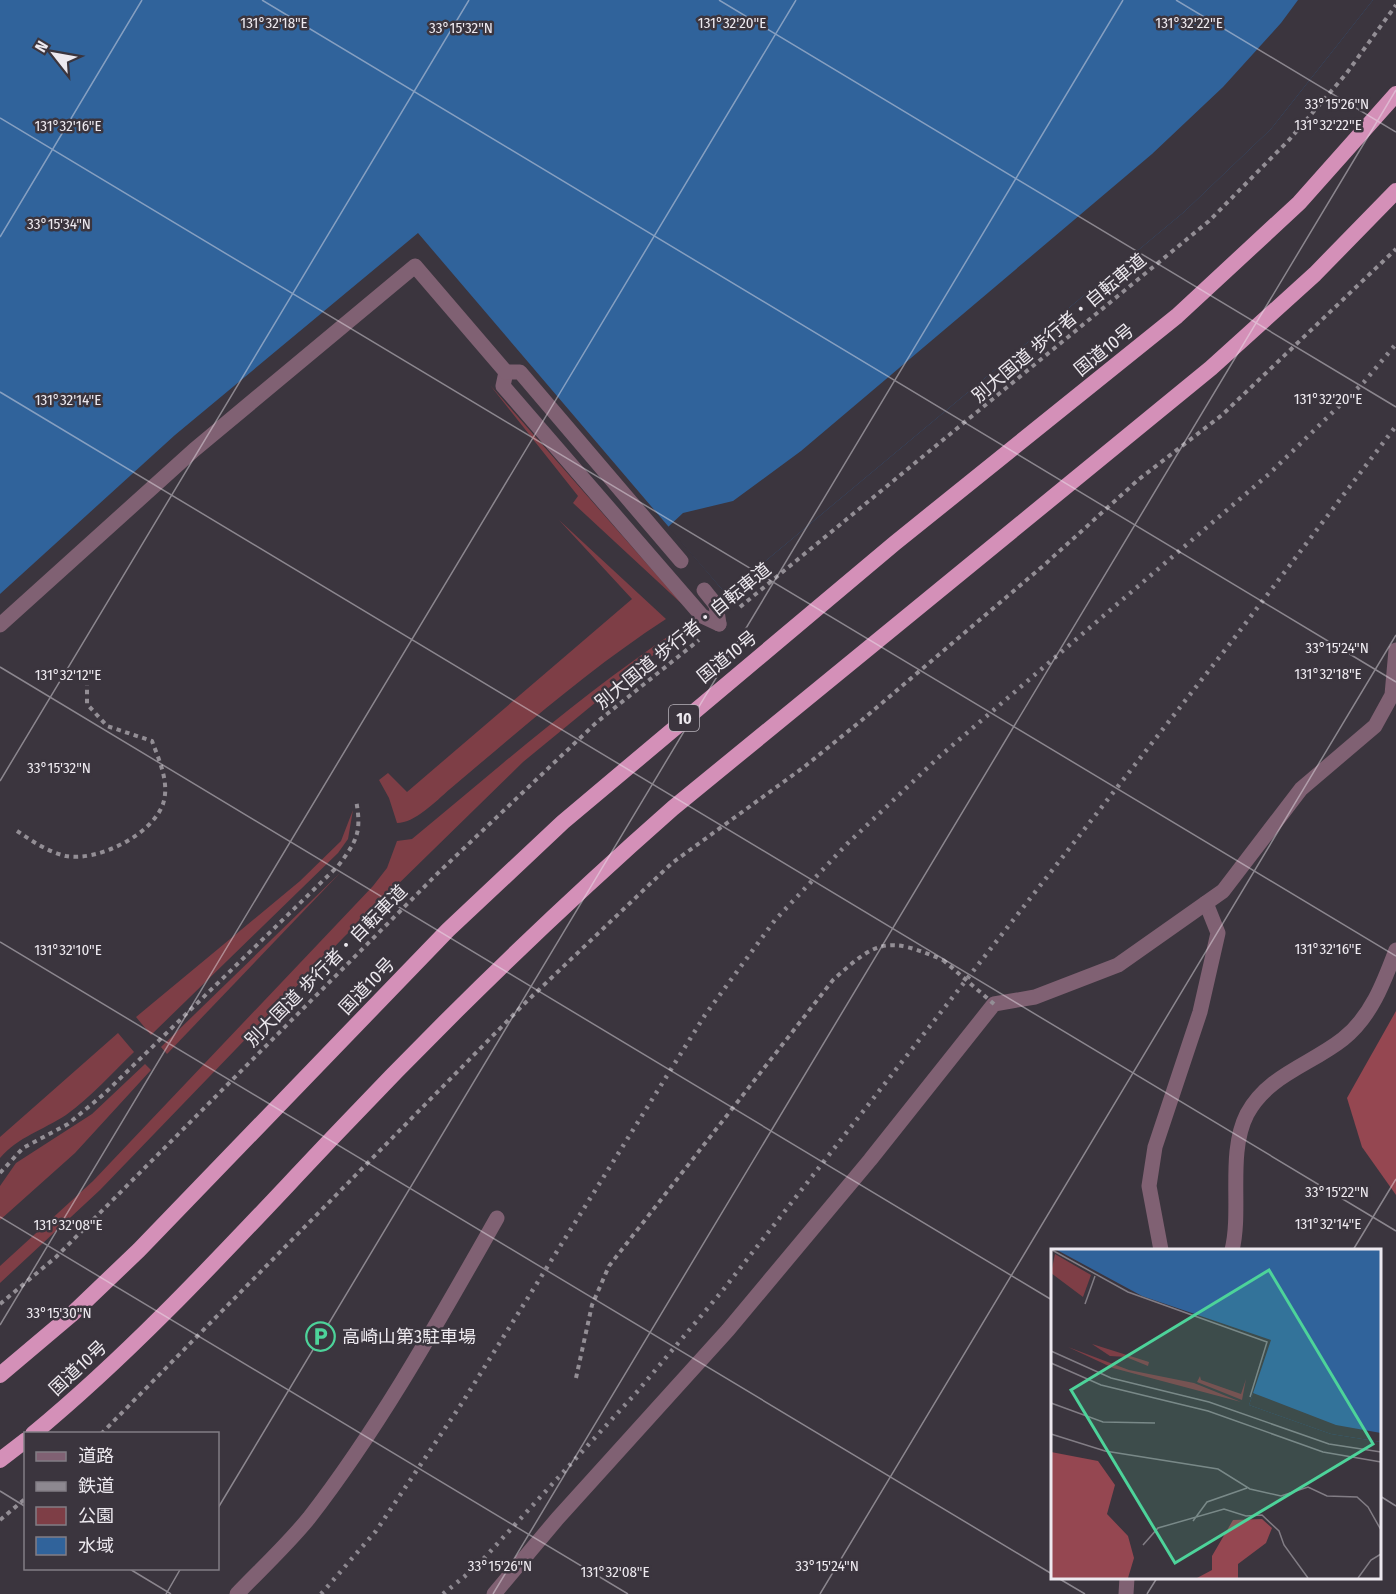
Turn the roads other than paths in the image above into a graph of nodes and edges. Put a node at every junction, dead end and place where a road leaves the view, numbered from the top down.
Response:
1 (1396, 94) edge
2 (1396, 191) edge
3 (507, 372) junction
4 (681, 561) dead end
5 (704, 590) dead end
6 (0, 625) edge
7 (1396, 650) edge
8 (1206, 903) junction
9 (1396, 950) edge
10 (497, 1218) dead end
11 (1161, 1249) edge
12 (1232, 1249) edge
13 (0, 1375) edge
14 (35, 1432) edge
15 (24, 1442) edge
16 (0, 1460) edge
17 (1127, 1579) edge
18 (237, 1594) edge
19 (494, 1594) edge
20 (1126, 1594) edge

1 - 13 highway, 国道10号 / 10
2 - 14 highway, 国道10号
3 - 4 street
3 - 5 street
3 - 6 street
7 - 8 street
8 - 11 street
8 - 19 street
9 - 12 street
10 - 18 street
15 - 16 highway
17 - 20 street

